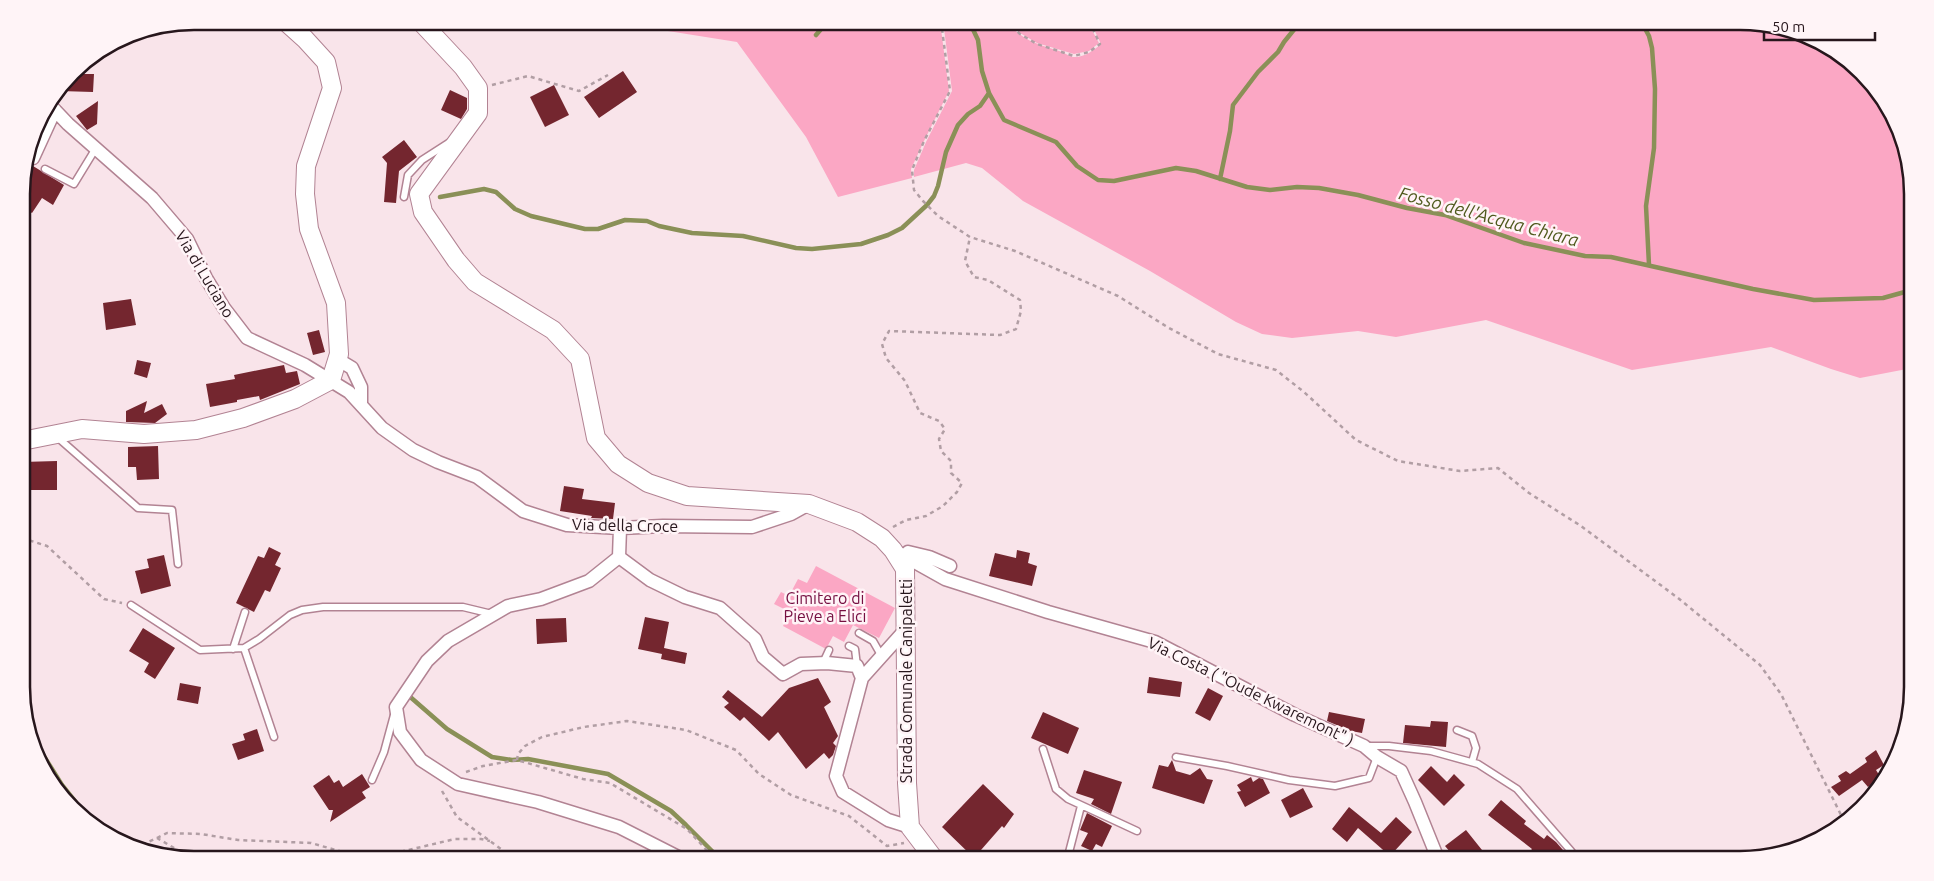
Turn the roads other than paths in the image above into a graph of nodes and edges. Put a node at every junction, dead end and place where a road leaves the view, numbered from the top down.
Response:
1 (295, 30) edge
2 (428, 30) edge
3 (54, 109) edge
4 (46, 124) edge
5 (461, 134) junction
6 (39, 143) edge
7 (96, 148) junction
8 (45, 169) dead end
9 (404, 197) dead end
10 (338, 359) junction
11 (331, 380) junction
12 (361, 405) junction
13 (54, 434) junction
14 (30, 439) edge
15 (809, 504) junction
16 (620, 528) junction
17 (893, 550) junction
18 (619, 557) junction
19 (178, 564) dead end
20 (950, 566) dead end
21 (131, 605) road end
22 (245, 612) dead end
23 (493, 614) junction
24 (906, 629) junction
25 (859, 632) dead end
26 (849, 646) dead end
27 (244, 648) junction
28 (234, 649) junction
29 (829, 650) dead end
30 (881, 655) junction
31 (823, 663) junction
32 (859, 672) junction
33 (396, 707) junction
34 (1456, 730) dead end
35 (274, 737) dead end
36 (1364, 746) junction
37 (1043, 749) dead end
38 (1176, 757) dead end
39 (1377, 757) junction
40 (1472, 762) junction
41 (372, 780) dead end
42 (1081, 806) junction
43 (1137, 831) dead end
44 (913, 832) junction
45 (667, 851) edge
46 (928, 851) edge
47 (1069, 851) edge
48 (1434, 851) edge
49 (1571, 851) edge

1 - 10 street
2 - 5 street, Strada Comunale Canipaletti
3 - 7 street, Via di Luciano
4 - 6 street
5 - 9 lane
5 - 15 street, Strada Comunale Canipaletti
7 - 8 lane
7 - 11 street, Via di Luciano
10 - 11 street
10 - 12 street
11 - 12 street, Via della Croce
11 - 13 street
12 - 16 street, Via della Croce
13 - 14 street
13 - 19 lane
15 - 16 street, Via della Croce
15 - 17 street, Strada Comunale Canipaletti
16 - 18 street
17 - 20 street
17 - 24 street, Strada Comunale Canipaletti
17 - 36 street, Via Costa ( "Oude Kwaremont" )
18 - 23 street
18 - 31 street
21 - 28 lane
22 - 28 lane
23 - 27 lane
23 - 33 street
24 - 30 street
24 - 44 street, Strada Comunale Canipaletti
25 - 30 lane
26 - 32 lane
27 - 28 lane
27 - 35 lane
29 - 31 lane
30 - 32 street
31 - 32 street
32 - 44 street
33 - 41 lane
33 - 45 street
34 - 40 lane
36 - 39 street, Via Costa ( "Oude Kwaremont" )
36 - 40 lane
37 - 42 lane
38 - 39 lane
39 - 48 street, Via Costa ( "Oude Kwaremont" )
40 - 49 lane
42 - 43 lane
42 - 47 lane
44 - 46 street

